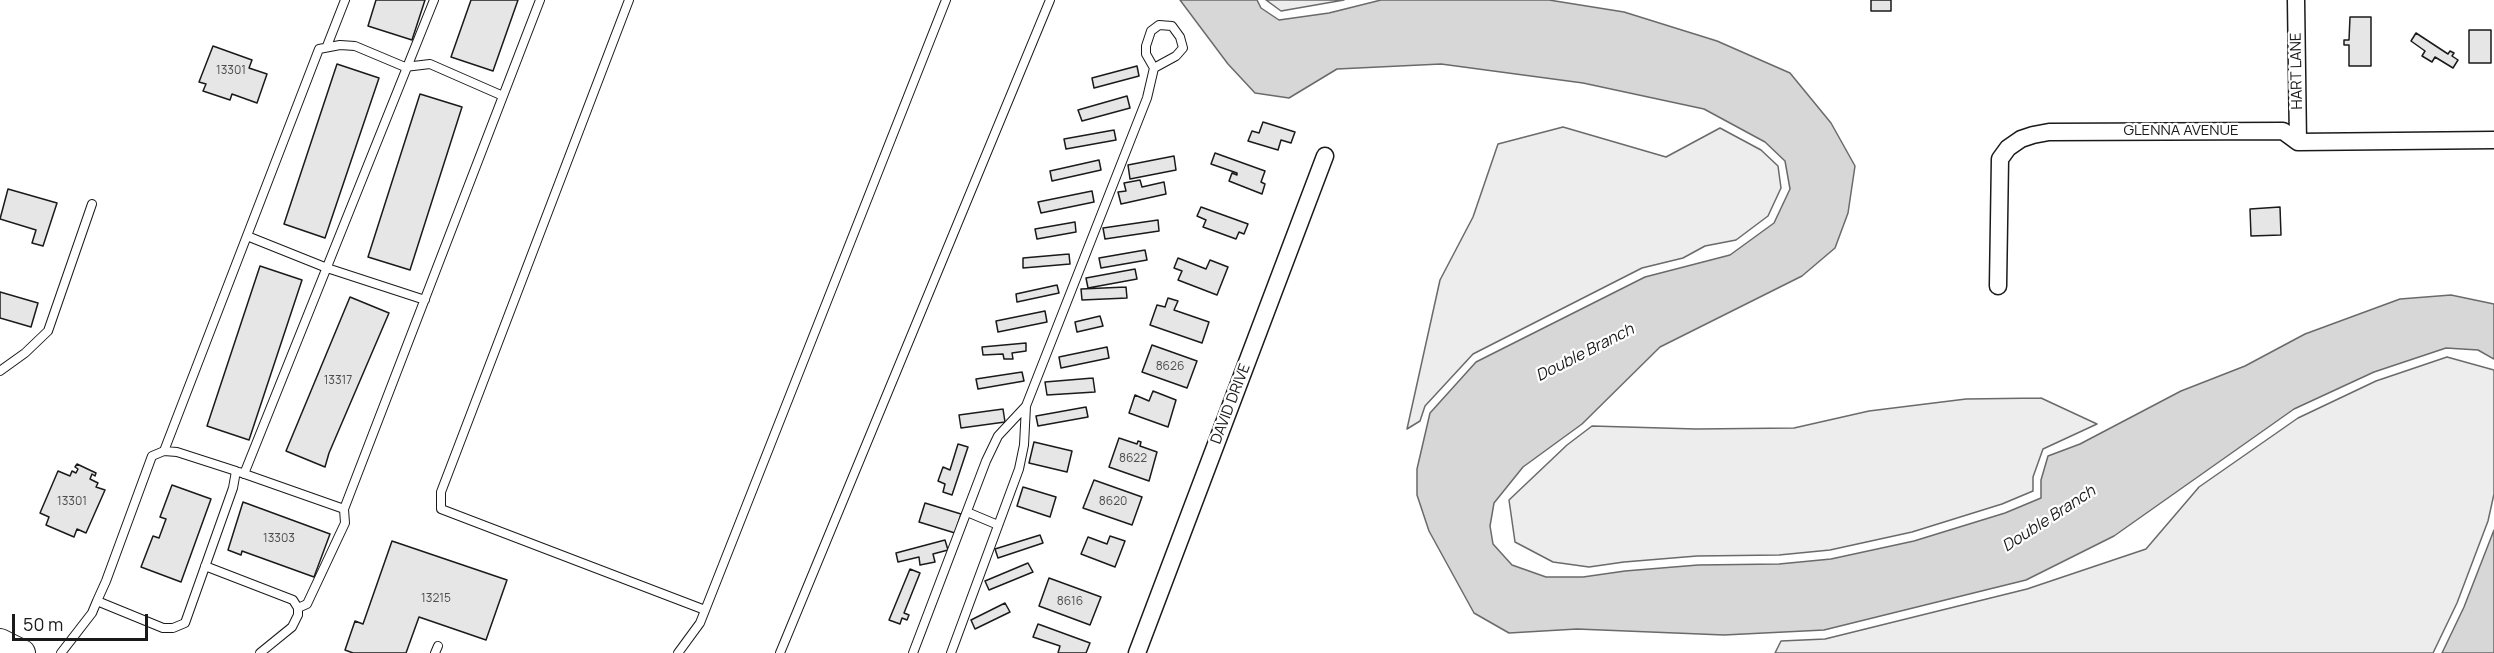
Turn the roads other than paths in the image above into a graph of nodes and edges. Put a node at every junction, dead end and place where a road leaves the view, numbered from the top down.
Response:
1 (345, 0) edge
2 (434, 0) edge
3 (540, 0) edge
4 (629, 0) edge
5 (946, 0) edge
6 (1050, 0) edge
7 (2296, 0) edge
8 (327, 46) junction
9 (405, 67) junction
10 (1154, 68) junction
11 (503, 96) junction
12 (2494, 140) edge
13 (2298, 142) junction
14 (1325, 156) dead end
15 (92, 204) dead end
16 (247, 236) junction
17 (327, 268) junction
18 (1998, 285) dead end
19 (425, 300) junction
20 (0, 371) edge
21 (1026, 406) junction
22 (164, 451) junction
23 (240, 472) junction
24 (344, 509) junction
25 (967, 512) junction
26 (998, 525) junction
27 (205, 566) junction
28 (97, 601) junction
29 (298, 608) junction
30 (705, 610) junction
31 (0, 642) edge
32 (21, 653) edge
33 (61, 653) edge
34 (260, 653) edge
35 (678, 653) edge
36 (780, 653) edge
37 (913, 653) edge
38 (951, 653) edge
39 (1137, 653) edge

1 - 8 lane
2 - 9 lane
3 - 11 lane
4 - 30 lane
5 - 30 lane
6 - 36 lane
7 - 13 street, HART LANE
8 - 9 lane
8 - 16 lane
9 - 11 lane
9 - 17 lane
10 - 10 lane
10 - 21 lane
11 - 19 lane
12 - 13 street, GLENNA AVENUE
13 - 18 street, GLENNA AVENUE
14 - 39 street, DAVID DRIVE
15 - 20 lane
16 - 17 lane
16 - 22 lane
17 - 19 lane
17 - 23 lane
19 - 24 lane
21 - 25 lane
21 - 26 lane
22 - 23 lane
22 - 28 lane
23 - 24 lane
23 - 27 lane
24 - 29 lane
25 - 26 lane
25 - 37 lane
26 - 38 lane
27 - 28 lane
27 - 29 lane
28 - 33 lane
29 - 34 lane
30 - 35 lane
31 - 32 main road

